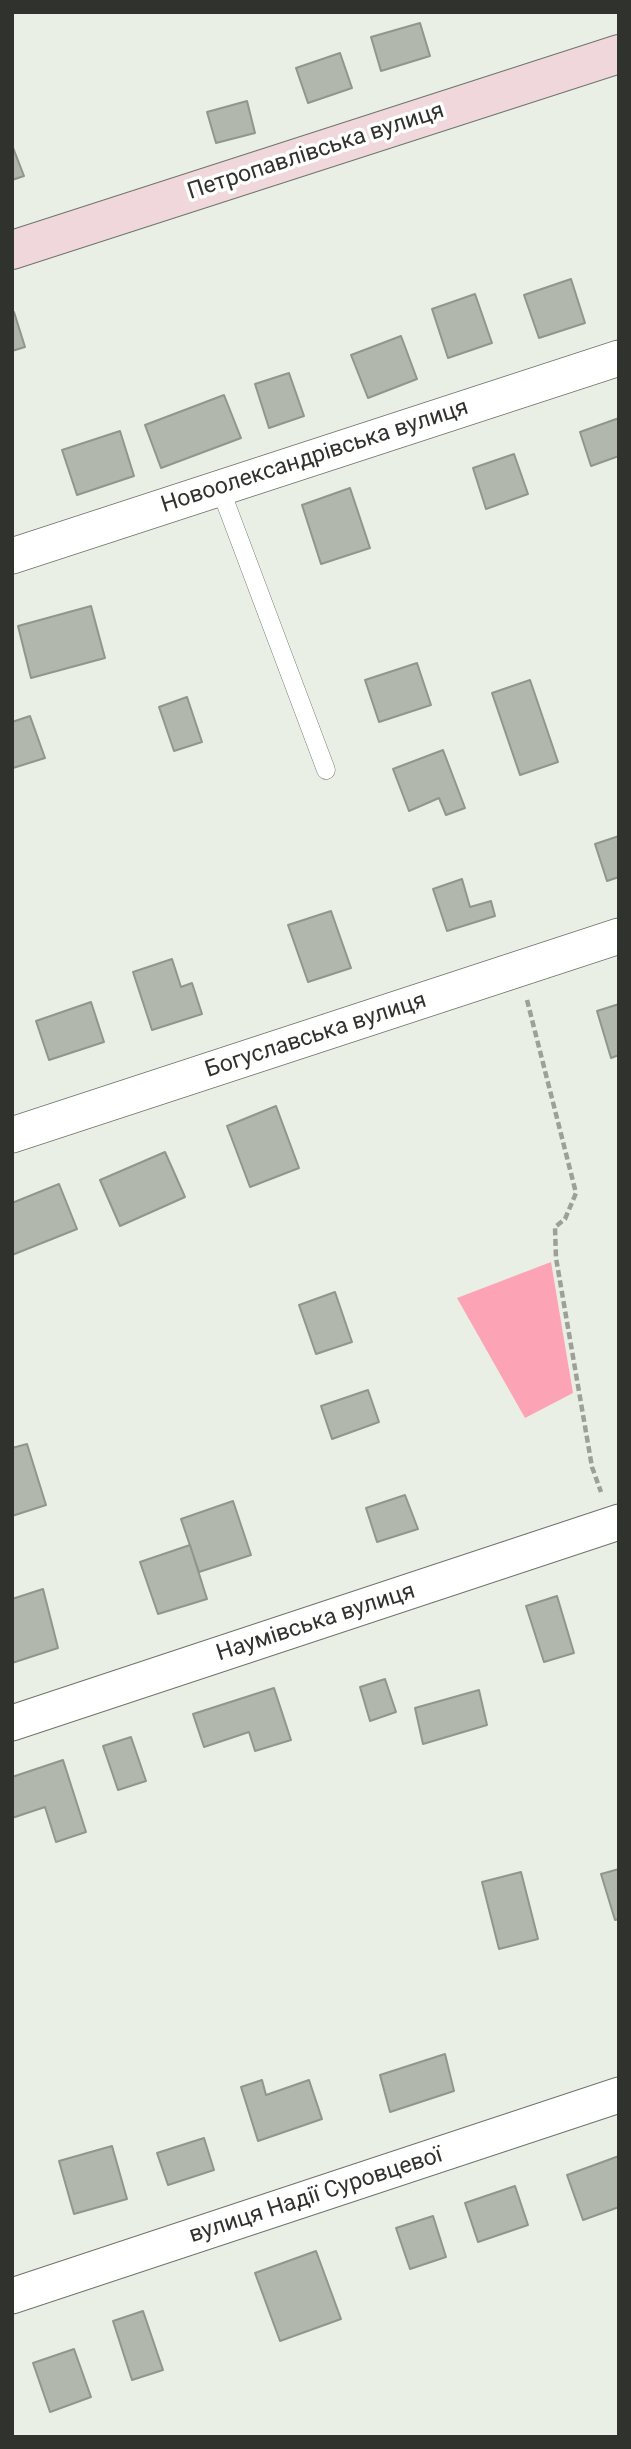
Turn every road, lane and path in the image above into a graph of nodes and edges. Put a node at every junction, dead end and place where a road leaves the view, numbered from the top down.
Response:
1 (619, 54) edge
2 (12, 250) edge
3 (619, 358) edge
4 (220, 488) junction
5 (12, 556) edge
6 (327, 770) dead end
7 (619, 936) edge
8 (520, 968) junction
9 (12, 1135) edge
10 (616, 1526) edge
11 (12, 1723) edge
12 (619, 2095) edge
13 (12, 2296) edge

1 - 2 street, Петропавлівська вулиця
3 - 4 street, Новоолександрівська вулиця
4 - 5 street, Новоолександрівська вулиця
4 - 6 lane
7 - 8 street, Богуславська вулиця
8 - 9 street, Богуславська вулиця
8 - 10 path
10 - 11 street, Наумівська вулиця
12 - 13 street, вулиця Надії Суровцевої

